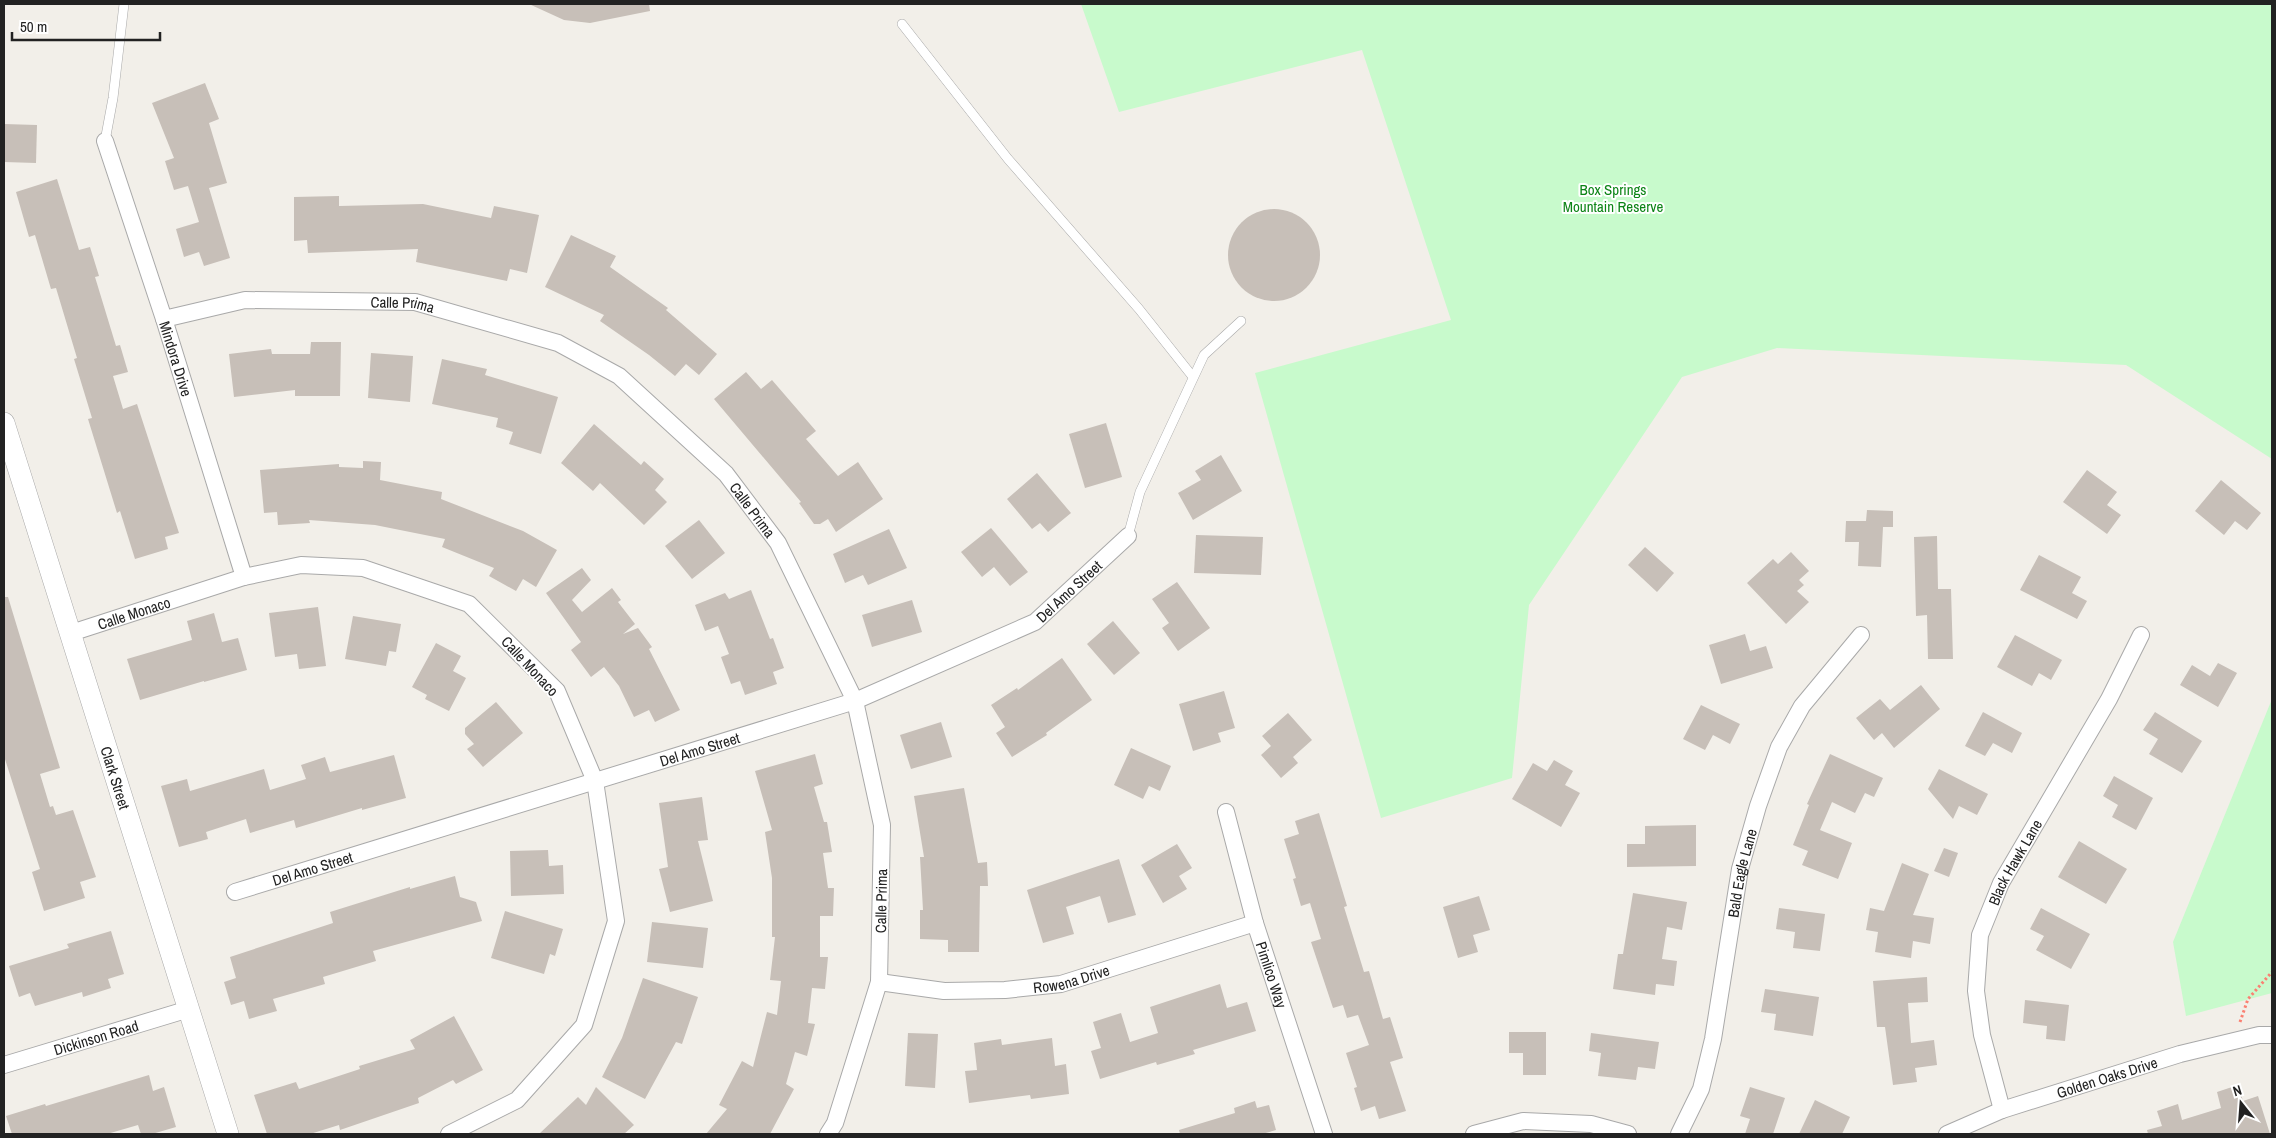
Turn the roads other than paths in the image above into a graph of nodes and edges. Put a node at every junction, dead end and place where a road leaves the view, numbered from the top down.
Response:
1 (124, 4) edge
2 (902, 24) dead end
3 (105, 142) joint
4 (164, 319) junction
5 (1241, 321) dead end
6 (1193, 377) junction
7 (4, 423) edge
8 (1128, 536) joint
9 (244, 577) junction
10 (71, 633) junction
11 (1861, 635) dead end
12 (2142, 635) dead end
13 (855, 701) junction
14 (595, 781) junction
15 (1226, 812) dead end
16 (235, 892) dead end
17 (1255, 923) junction
18 (879, 982) junction
19 (189, 1009) junction
20 (2272, 1035) edge
21 (4, 1065) edge
22 (2002, 1110) junction
23 (228, 1134) edge
24 (449, 1134) edge
25 (828, 1134) edge
26 (1324, 1134) edge
27 (1474, 1134) edge
28 (1628, 1134) edge
29 (1679, 1134) edge
30 (1947, 1134) edge

1 - 3 lane
2 - 6 lane
3 - 4 street, Mindora Drive
4 - 9 street, Mindora Drive
4 - 13 street, Calle Prima
5 - 6 lane
6 - 8 lane
7 - 10 street, Clark Street
8 - 13 street, Del Amo Street
9 - 10 street, Calle Monaco
9 - 14 street, Calle Monaco
10 - 19 street, Clark Street
11 - 29 street, Bald Eagle Lane
12 - 22 street, Black Hawk Lane
13 - 14 street, Del Amo Street
13 - 18 street, Calle Prima
14 - 16 street, Del Amo Street
14 - 24 street, Calle Monaco
15 - 17 street, Pimlico Way
17 - 18 street, Rowena Drive
17 - 26 street, Pimlico Way
18 - 25 street, Calle Prima
19 - 21 street, Dickinson Road
19 - 23 street, Clark Street
20 - 22 street, Golden Oaks Drive
22 - 30 street, Golden Oaks Drive
27 - 28 street

